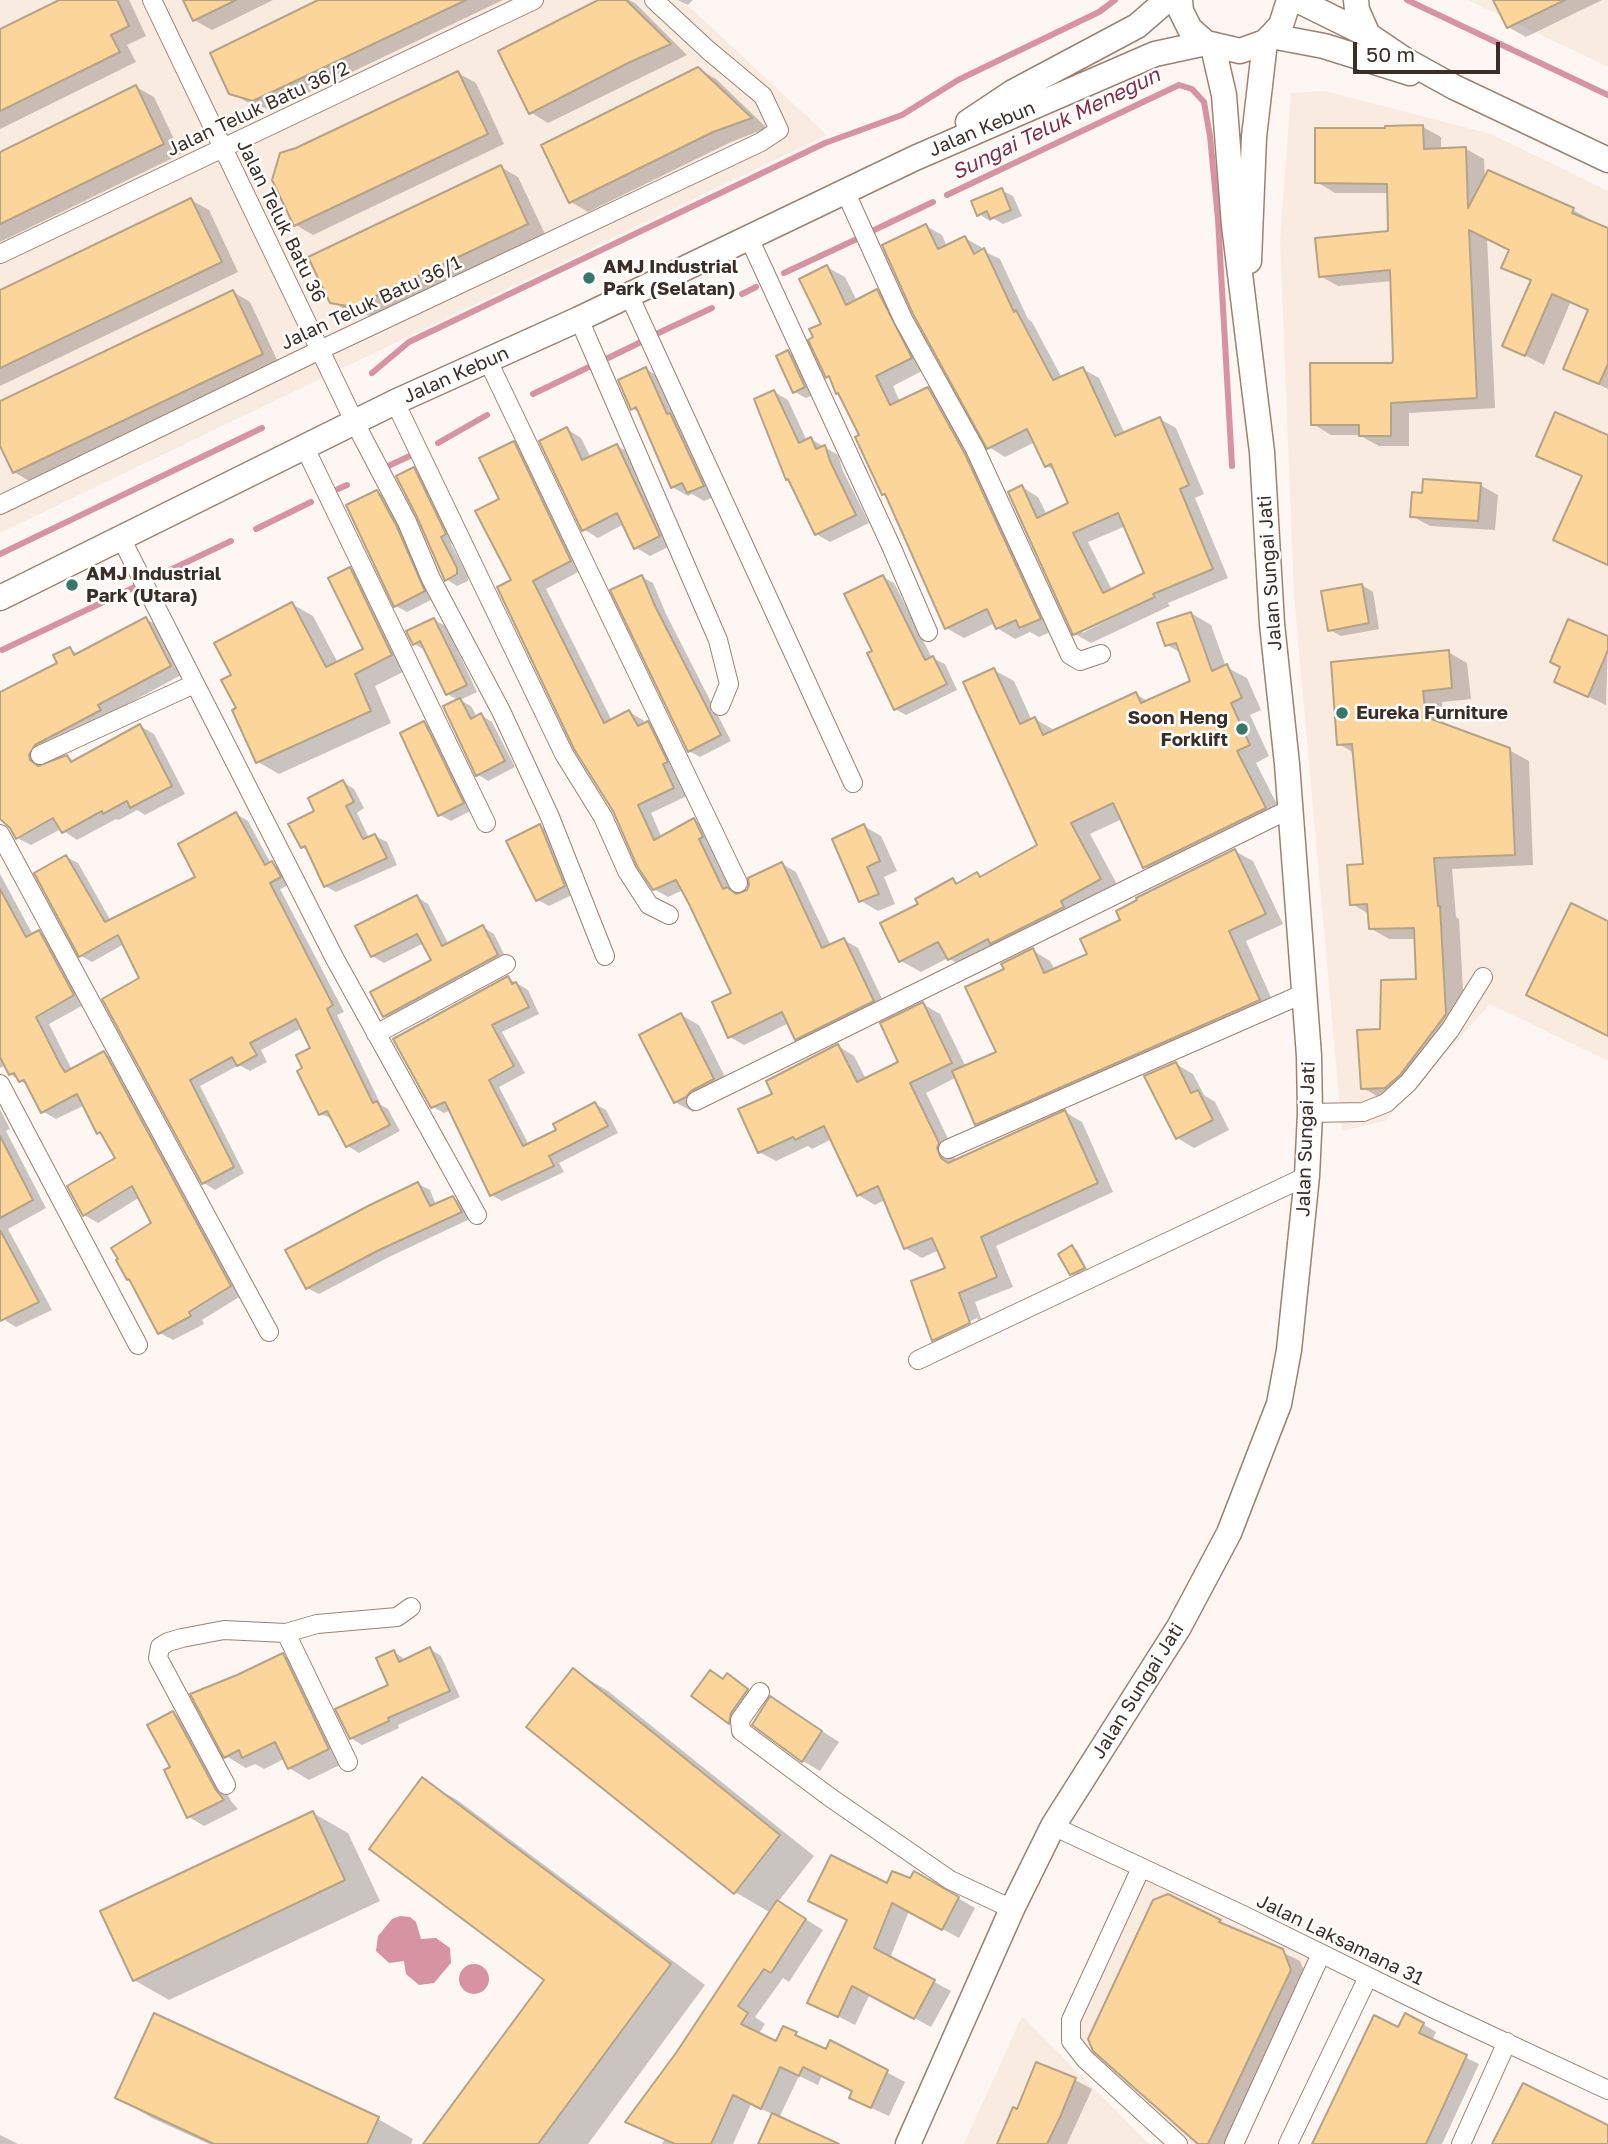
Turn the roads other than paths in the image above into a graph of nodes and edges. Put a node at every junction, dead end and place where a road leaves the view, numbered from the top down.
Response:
1 (152, 0) edge
2 (534, 0) edge
3 (654, 0) edge
4 (1167, 0) edge
5 (1180, 0) edge
6 (1289, 0) edge
7 (1297, 0) edge
8 (1356, 0) edge
9 (1367, 35) junction
10 (1268, 39) junction
11 (1210, 45) junction
12 (1454, 87) junction
13 (223, 149) junction
14 (915, 158) junction
15 (1608, 160) edge
16 (845, 191) junction
17 (748, 238) junction
18 (0, 254) edge
19 (629, 295) junction
20 (1246, 307) junction
21 (579, 319) junction
22 (320, 350) junction
23 (488, 361) junction
24 (395, 402) junction
25 (355, 423) junction
26 (305, 448) junction
27 (0, 505) edge
28 (121, 538) junction
29 (0, 598) edge
30 (928, 632) dead end
31 (1101, 654) dead end
32 (194, 684) junction
33 (720, 706) dead end
34 (40, 755) dead end
35 (853, 783) dead end
36 (1290, 809) junction
37 (486, 823) dead end
38 (0, 834) edge
39 (738, 883) dead end
40 (669, 915) dead end
41 (605, 956) dead end
42 (506, 964) dead end
43 (1483, 977) dead end
44 (1305, 993) junction
45 (376, 1034) junction
46 (0, 1084) edge
47 (696, 1101) dead end
48 (1310, 1113) junction
49 (948, 1149) dead end
50 (1307, 1176) junction
51 (477, 1215) dead end
52 (269, 1332) dead end
53 (138, 1345) dead end
54 (918, 1360) dead end
55 (411, 1607) dead end
56 (286, 1633) junction
57 (760, 1692) dead end
58 (348, 1762) dead end
59 (226, 1785) dead end
60 (1053, 1826) junction
61 (1141, 1868) junction
62 (1012, 1909) junction
63 (1321, 1954) junction
64 (1367, 1977) junction
65 (1507, 2042) junction
66 (1608, 2090) edge
67 (908, 2144) edge
68 (1178, 2144) edge
69 (1234, 2144) edge
70 (1288, 2144) edge
71 (1461, 2144) edge

1 - 13 street, Jalan Teluk Batu 36
2 - 13 street, Jalan Teluk Batu 36/2
3 - 22 street, Jalan Teluk Batu 36/1
4 - 14 main road, Jalan Kebun
5 - 11 main road
6 - 10 main road
7 - 9 main road
8 - 9 main road
9 - 12 main road
10 - 11 main road, Jalan Kebun
10 - 12 main road
10 - 20 main road
11 - 14 main road, Jalan Kebun
11 - 20 main road, Jalan Sungai Jati
12 - 15 main road
13 - 18 street, Jalan Teluk Batu 36/2
13 - 22 street, Jalan Teluk Batu 36
14 - 16 main road, Jalan Kebun
16 - 17 main road, Jalan Kebun
16 - 31 street
17 - 19 main road, Jalan Kebun
17 - 30 street
19 - 21 main road, Jalan Kebun
19 - 35 street
20 - 36 main road, Jalan Sungai Jati
21 - 23 main road, Jalan Kebun
21 - 33 street
22 - 25 street, Jalan Teluk Batu 36
22 - 27 street, Jalan Teluk Batu 36/1
23 - 24 main road, Jalan Kebun
23 - 39 street
24 - 25 main road, Jalan Kebun
24 - 40 street
25 - 26 main road, Jalan Kebun
25 - 41 street, Jalan Teluk Batu 36
26 - 28 main road, Jalan Kebun
26 - 37 street
28 - 29 main road, Jalan Kebun
28 - 32 street
32 - 34 street
32 - 45 street
36 - 44 main road, Jalan Sungai Jati
36 - 47 street
38 - 52 street
42 - 45 street
43 - 48 street
44 - 48 main road, Jalan Sungai Jati
44 - 49 street
45 - 51 street
46 - 53 street
48 - 50 main road, Jalan Sungai Jati
50 - 54 street
50 - 60 main road, Jalan Sungai Jati
55 - 56 street
56 - 58 street
56 - 59 street
57 - 62 street
60 - 61 street, Jalan Laksamana 31
60 - 62 main road, Jalan Sungai Jati
61 - 63 street, Jalan Laksamana 31
61 - 68 street
62 - 67 main road, Jalan Sungai Jati
63 - 64 street, Jalan Laksamana 31
63 - 69 street
64 - 65 street, Jalan Laksamana 31
64 - 70 street
65 - 66 street, Jalan Laksamana 31
65 - 71 street

